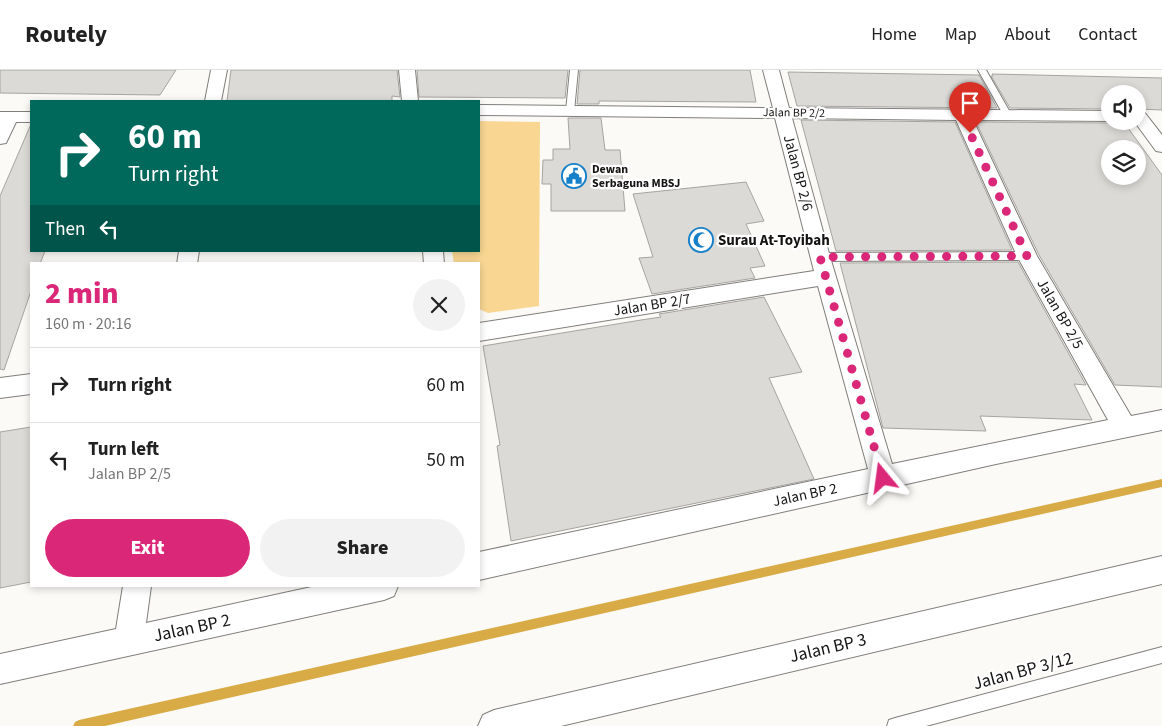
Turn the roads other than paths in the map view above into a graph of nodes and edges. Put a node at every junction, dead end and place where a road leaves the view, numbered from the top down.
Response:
1 (219, 70) edge
2 (407, 70) edge
3 (574, 70) edge
4 (771, 70) edge
5 (982, 70) edge
6 (213, 100) edge
7 (410, 100) edge
8 (480, 110) edge
9 (570, 111) junction
10 (782, 112) junction
11 (1007, 114) junction
12 (962, 116) junction
13 (1101, 116) edge
14 (5, 117) edge
15 (1146, 117) edge
16 (1162, 117) edge
17 (30, 118) edge
18 (1146, 127) edge
19 (0, 140) edge
20 (1162, 147) edge
21 (1027, 256) junction
22 (820, 257) junction
23 (826, 277) junction
24 (480, 332) edge
25 (30, 384) edge
26 (0, 388) edge
27 (1162, 420) edge
28 (1125, 428) junction
29 (883, 478) junction
30 (480, 566) edge
31 (1162, 570) edge
32 (137, 587) edge
33 (379, 587) edge
34 (129, 642) junction
35 (1162, 655) edge
36 (0, 669) edge
37 (917, 723) edge
38 (494, 726) edge
39 (895, 726) edge

1 - 6 street
2 - 7 street
3 - 9 lane
4 - 10 street, Jalan BP 2/6
5 - 11 lane
8 - 9 street, Jalan BP 2/2
9 - 10 street, Jalan BP 2/2
10 - 12 street, Jalan BP 2/2
10 - 22 street, Jalan BP 2/6
11 - 12 street, Jalan BP 2/2
11 - 13 street, Jalan BP 2/2
12 - 21 street, Jalan BP 2/5
14 - 17 street
14 - 19 street
15 - 16 street
18 - 20 street
21 - 22 lane
21 - 28 street, Jalan BP 2/5
22 - 23 street, Jalan BP 2/6
23 - 24 street, Jalan BP 2/7
23 - 29 street, Jalan BP 2/6
25 - 26 street
27 - 28 street, Jalan BP 2
28 - 29 street, Jalan BP 2
29 - 30 street, Jalan BP 2
31 - 38 street, Jalan BP 3
32 - 34 street
33 - 34 street, Jalan BP 2
34 - 36 street, Jalan BP 2
35 - 37 lane, Jalan BP 3/12
37 - 39 lane, Jalan BP 3/12

